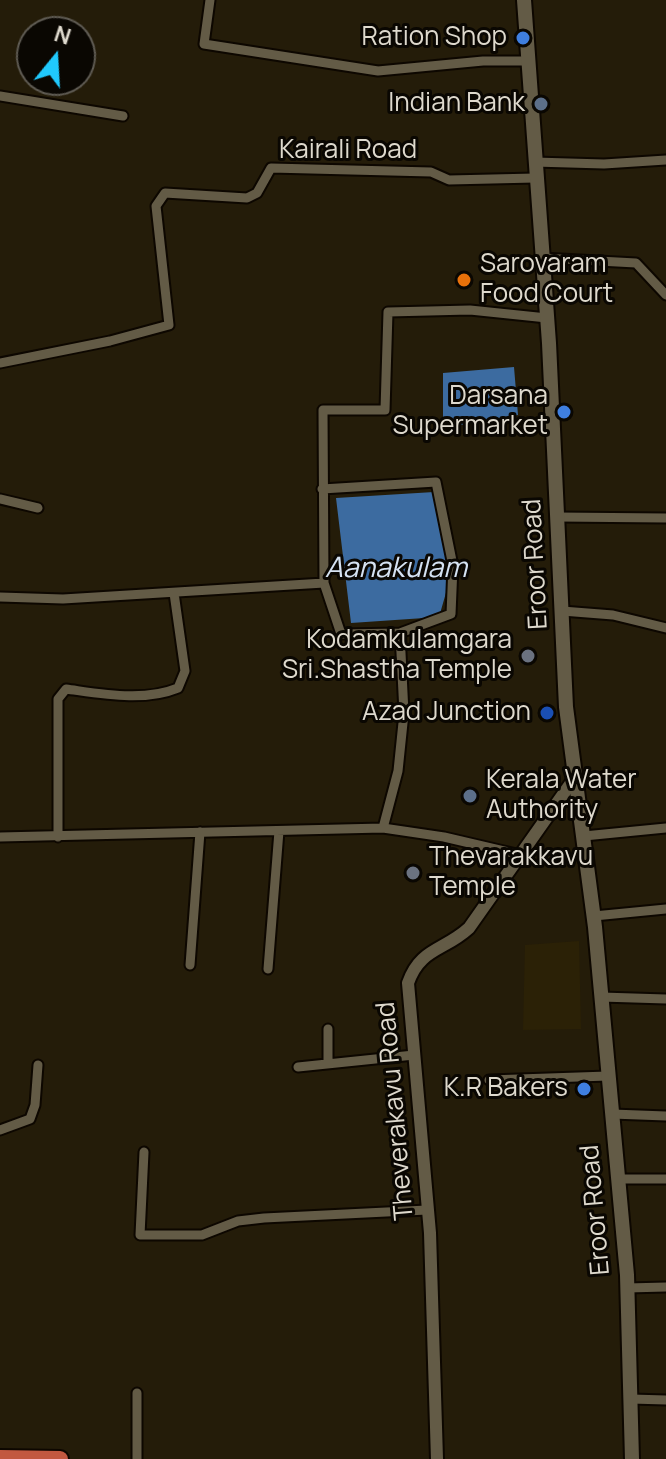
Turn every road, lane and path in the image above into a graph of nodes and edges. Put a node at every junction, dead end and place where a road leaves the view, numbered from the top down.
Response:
1 (210, 0) edge
2 (524, 0) edge
3 (530, 61) junction
4 (0, 96) edge
5 (123, 116) dead end
6 (666, 160) edge
7 (534, 162) junction
8 (535, 178) junction
9 (542, 258) junction
10 (666, 295) edge
11 (547, 318) junction
12 (0, 363) edge
13 (322, 489) junction
14 (0, 499) edge
15 (38, 508) dead end
16 (557, 517) junction
17 (666, 518) edge
18 (324, 583) junction
19 (174, 593) junction
20 (0, 597) edge
21 (562, 611) junction
22 (666, 628) edge
23 (400, 633) junction
24 (576, 776) junction
25 (383, 828) junction
26 (666, 828) edge
27 (279, 831) junction
28 (200, 832) junction
29 (584, 836) junction
30 (0, 837) edge
31 (58, 837) junction
32 (521, 855) junction
33 (666, 909) edge
34 (594, 916) junction
35 (190, 965) dead end
36 (268, 969) dead end
37 (601, 997) junction
38 (666, 999) edge
39 (328, 1029) dead end
40 (414, 1055) junction
41 (328, 1064) junction
42 (38, 1065) dead end
43 (298, 1067) dead end
44 (608, 1076) junction
45 (489, 1080) dead end
46 (612, 1114) junction
47 (666, 1116) edge
48 (0, 1130) edge
49 (144, 1152) dead end
50 (617, 1179) junction
51 (666, 1179) edge
52 (427, 1210) junction
53 (666, 1287) edge
54 (627, 1288) junction
55 (137, 1393) dead end
56 (631, 1399) junction
57 (666, 1400) edge
58 (0, 1458) edge
59 (60, 1459) edge
60 (137, 1459) edge
61 (437, 1459) edge
62 (632, 1459) edge

1 - 3 street
2 - 3 main road, Eroor Road
3 - 7 main road, Eroor Road
4 - 5 street
6 - 7 street
7 - 8 main road, Eroor Road
8 - 9 main road, Eroor Road
8 - 12 street, Kairali Road
9 - 10 street
9 - 11 main road, Eroor Road
11 - 13 street
11 - 16 main road, Eroor Road
13 - 18 street
13 - 23 street
14 - 15 street
16 - 17 street
16 - 21 main road, Eroor Road
18 - 19 street
18 - 23 street
19 - 20 street
19 - 31 street
21 - 22 street
21 - 24 main road, Eroor Road
23 - 25 street
24 - 29 main road, Eroor Road
24 - 32 street, Theverakavu Road
25 - 27 street
25 - 32 street
26 - 29 street
27 - 28 street
27 - 36 street
28 - 31 street
28 - 35 street
29 - 34 main road, Eroor Road
30 - 31 street
32 - 40 street, Theverakavu Road
33 - 34 street
34 - 37 main road, Eroor Road
37 - 38 street
37 - 44 main road, Eroor Road
39 - 41 street
40 - 41 street
40 - 52 street, Theverakavu Road
41 - 43 street
42 - 48 street
44 - 45 street
44 - 46 main road, Eroor Road
46 - 47 street
46 - 50 main road, Eroor Road
49 - 52 street
50 - 51 street
50 - 54 main road, Eroor Road
52 - 61 street, Theverakavu Road
53 - 54 street
54 - 56 main road, Eroor Road
55 - 60 street
56 - 57 street
56 - 62 main road, Eroor Road
58 - 59 highway

